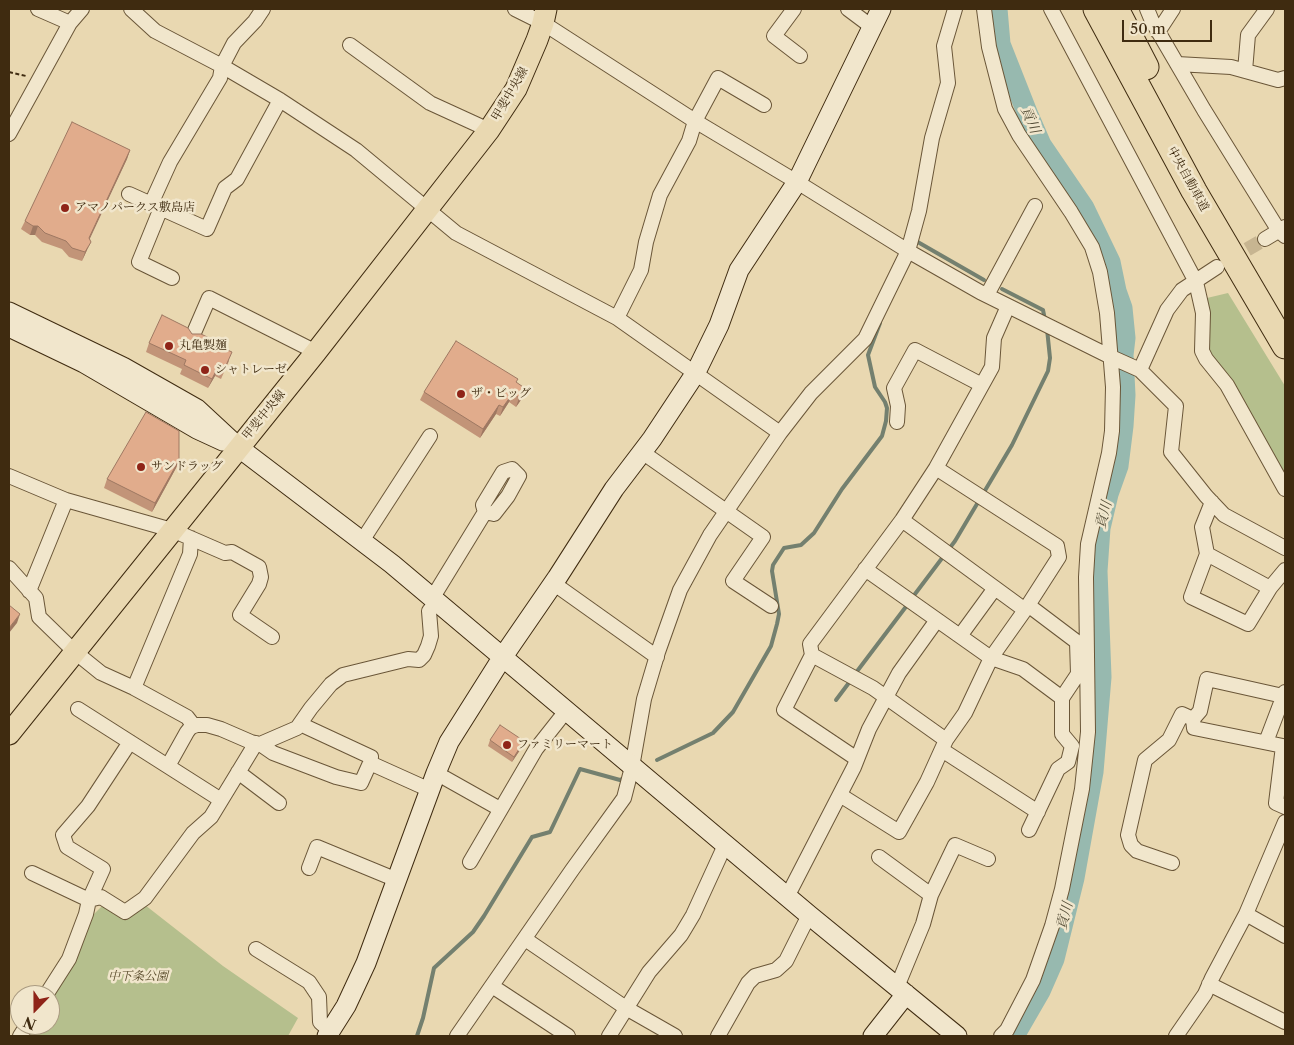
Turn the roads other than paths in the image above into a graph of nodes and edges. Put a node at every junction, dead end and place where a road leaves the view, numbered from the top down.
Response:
1 (38, 9) edge
2 (82, 9) edge
3 (131, 9) edge
4 (263, 9) edge
5 (515, 9) edge
6 (794, 9) edge
7 (848, 9) edge
8 (881, 9) edge
9 (955, 9) edge
10 (984, 9) edge
11 (1051, 9) edge
12 (1096, 9) edge
13 (1116, 9) edge
14 (1147, 9) edge
15 (1173, 9) edge
16 (1267, 9) edge
17 (544, 16) edge
18 (70, 23) junction
19 (872, 27) junction
20 (1158, 32) junction
21 (350, 45) dead end
22 (800, 56) dead end
23 (1177, 64) junction
24 (222, 66) junction
25 (1245, 71) junction
26 (1285, 78) edge
27 (280, 100) junction
28 (764, 105) dead end
29 (695, 121) junction
30 (489, 130) junction
31 (9, 134) edge
32 (798, 182) junction
33 (129, 194) dead end
34 (156, 206) junction
35 (1035, 206) dead end
36 (427, 210) junction
37 (1283, 231) edge
38 (1265, 239) tunnel mouth
39 (912, 253) junction
40 (1217, 268) tunnel mouth
41 (172, 278) dead end
42 (1194, 280) junction
43 (987, 295) junction
44 (1008, 306) junction
45 (9, 312) edge
46 (1285, 313) edge
47 (617, 318) junction
48 (9, 327) edge
49 (193, 335) edge
50 (1285, 346) edge
51 (316, 352) junction
52 (1111, 357) junction
53 (1140, 370) junction
54 (695, 374) junction
55 (982, 385) junction
56 (896, 422) dead end
57 (780, 433) junction
58 (430, 436) dead end
59 (238, 447) junction
60 (642, 452) junction
61 (936, 468) junction
62 (9, 476) edge
63 (1285, 489) edge
64 (66, 500) junction
65 (1212, 502) junction
66 (727, 510) junction
67 (485, 512) dead end
68 (902, 520) junction
69 (181, 534) junction
70 (362, 541) junction
71 (1285, 548) edge
72 (1208, 554) junction
73 (9, 568) edge
74 (865, 569) junction
75 (1285, 570) edge
76 (553, 582) junction
77 (995, 588) junction
78 (1270, 588) junction
79 (30, 591) junction
80 (435, 599) junction
81 (771, 606) dead end
82 (1026, 607) junction
83 (937, 620) junction
84 (960, 636) junction
85 (272, 637) dead end
86 (74, 652) junction
87 (812, 655) junction
88 (657, 657) junction
89 (502, 658) junction
90 (991, 658) junction
91 (134, 688) junction
92 (1284, 694) edge
93 (886, 698) junction
94 (1062, 698) junction
95 (78, 709) dead end
96 (566, 711) junction
97 (1193, 718) junction
98 (300, 724) junction
99 (194, 726) junction
100 (9, 734) edge
101 (130, 742) junction
102 (1266, 742) junction
103 (258, 744) junction
104 (944, 745) junction
105 (857, 759) junction
106 (370, 763) junction
107 (168, 766) junction
108 (632, 767) junction
109 (238, 772) junction
110 (433, 782) junction
111 (840, 795) junction
112 (222, 800) junction
113 (279, 803) dead end
114 (1285, 808) edge
115 (500, 809) junction
116 (1038, 812) junction
117 (1285, 822) edge
118 (1029, 830) dead end
119 (725, 844) junction
120 (879, 857) dead end
121 (988, 859) dead end
122 (470, 862) dead end
123 (1172, 863) dead end
124 (309, 868) dead end
125 (32, 872) dead end
126 (396, 880) junction
127 (931, 895) junction
128 (787, 897) junction
129 (89, 900) junction
130 (1246, 914) junction
131 (809, 915) junction
132 (1285, 936) edge
133 (524, 939) junction
134 (256, 949) dead end
135 (1209, 984) junction
136 (53, 985) edge
137 (492, 986) junction
138 (902, 991) junction
139 (626, 1008) junction
140 (1285, 1022) edge
141 (329, 1034) edge
142 (457, 1036) edge
143 (568, 1036) edge
144 (609, 1036) edge
145 (675, 1036) edge
146 (718, 1036) edge
147 (873, 1036) edge
148 (957, 1036) edge
149 (1001, 1036) edge
150 (1176, 1036) edge

1 - 18 street
2 - 18 street
3 - 24 street
4 - 24 street
5 - 17 street
6 - 22 street
7 - 19 street
8 - 19 street
9 - 39 street
10 - 52 street
11 - 42 street
12 - 50 highway, 中央自動車道
13 - 46 highway, 中央自動車道
14 - 20 street
15 - 20 street
16 - 25 street
17 - 29 street
17 - 30 main road, 甲斐中央線
18 - 31 street
19 - 32 street
20 - 23 street
21 - 30 street
23 - 25 street
23 - 37 street
24 - 27 street
24 - 34 street
25 - 26 street
27 - 34 street
27 - 36 street
28 - 29 street
29 - 32 street
29 - 47 street
30 - 36 main road, 甲斐中央線
32 - 39 street
32 - 54 street
33 - 34 street
34 - 41 street
35 - 43 street
36 - 47 street
36 - 51 main road, 甲斐中央線
37 - 38 street
39 - 43 street
39 - 57 street
40 - 42 street
42 - 53 street
42 - 63 street
43 - 44 street
44 - 52 street
44 - 55 street
45 - 59 street
47 - 54 street
48 - 59 street
49 - 51 street
51 - 59 main road, 甲斐中央線
52 - 53 street
52 - 149 street
53 - 65 street
54 - 57 street
54 - 60 street
55 - 56 street
55 - 61 street
57 - 66 street
58 - 70 street
59 - 69 main road, 甲斐中央線
59 - 70 street
60 - 66 street
60 - 76 street
61 - 68 street
61 - 82 street
62 - 64 street
64 - 69 street
64 - 79 street
65 - 71 street
65 - 72 street
66 - 81 street
66 - 88 street
67 - 80 street
68 - 74 street
68 - 77 street
69 - 85 street
69 - 86 main road, 甲斐中央線
69 - 91 street
70 - 80 street
72 - 78 street
72 - 78 street
73 - 79 street
74 - 83 street
74 - 87 street
75 - 78 street
76 - 88 street
76 - 89 street
77 - 82 street
77 - 84 street
79 - 86 street
80 - 89 street
80 - 98 street
82 - 90 street
82 - 94 street
83 - 84 street
83 - 93 street
84 - 90 street
86 - 91 street
86 - 100 main road, 甲斐中央線
87 - 93 street
87 - 105 street
88 - 108 street
89 - 96 street
89 - 110 street
90 - 94 street
90 - 104 street
91 - 99 street
92 - 97 street
92 - 102 street
93 - 104 street
93 - 105 street
94 - 116 street
95 - 101 street
96 - 108 street
96 - 115 street
97 - 102 street
97 - 123 street
98 - 103 street
98 - 106 street
99 - 103 street
99 - 107 street
101 - 107 street
101 - 129 street
102 - 114 street
103 - 106 street
103 - 109 street
104 - 111 street
104 - 116 street
105 - 111 street
106 - 110 street
107 - 112 street
108 - 119 street
108 - 133 street
109 - 112 street
109 - 113 street
110 - 115 street
110 - 126 street
111 - 128 street
112 - 129 street
115 - 122 street
116 - 118 street
117 - 130 street
119 - 128 street
119 - 139 street
120 - 127 street
121 - 127 street
124 - 126 street
125 - 129 street
126 - 141 street
127 - 138 street
128 - 131 street
129 - 136 street
130 - 132 street
130 - 135 street
131 - 138 street
131 - 146 street
133 - 137 street
133 - 139 street
134 - 141 street
135 - 140 street
135 - 150 street
137 - 142 street
137 - 143 street
138 - 147 street
138 - 148 street
139 - 144 street
139 - 145 street

